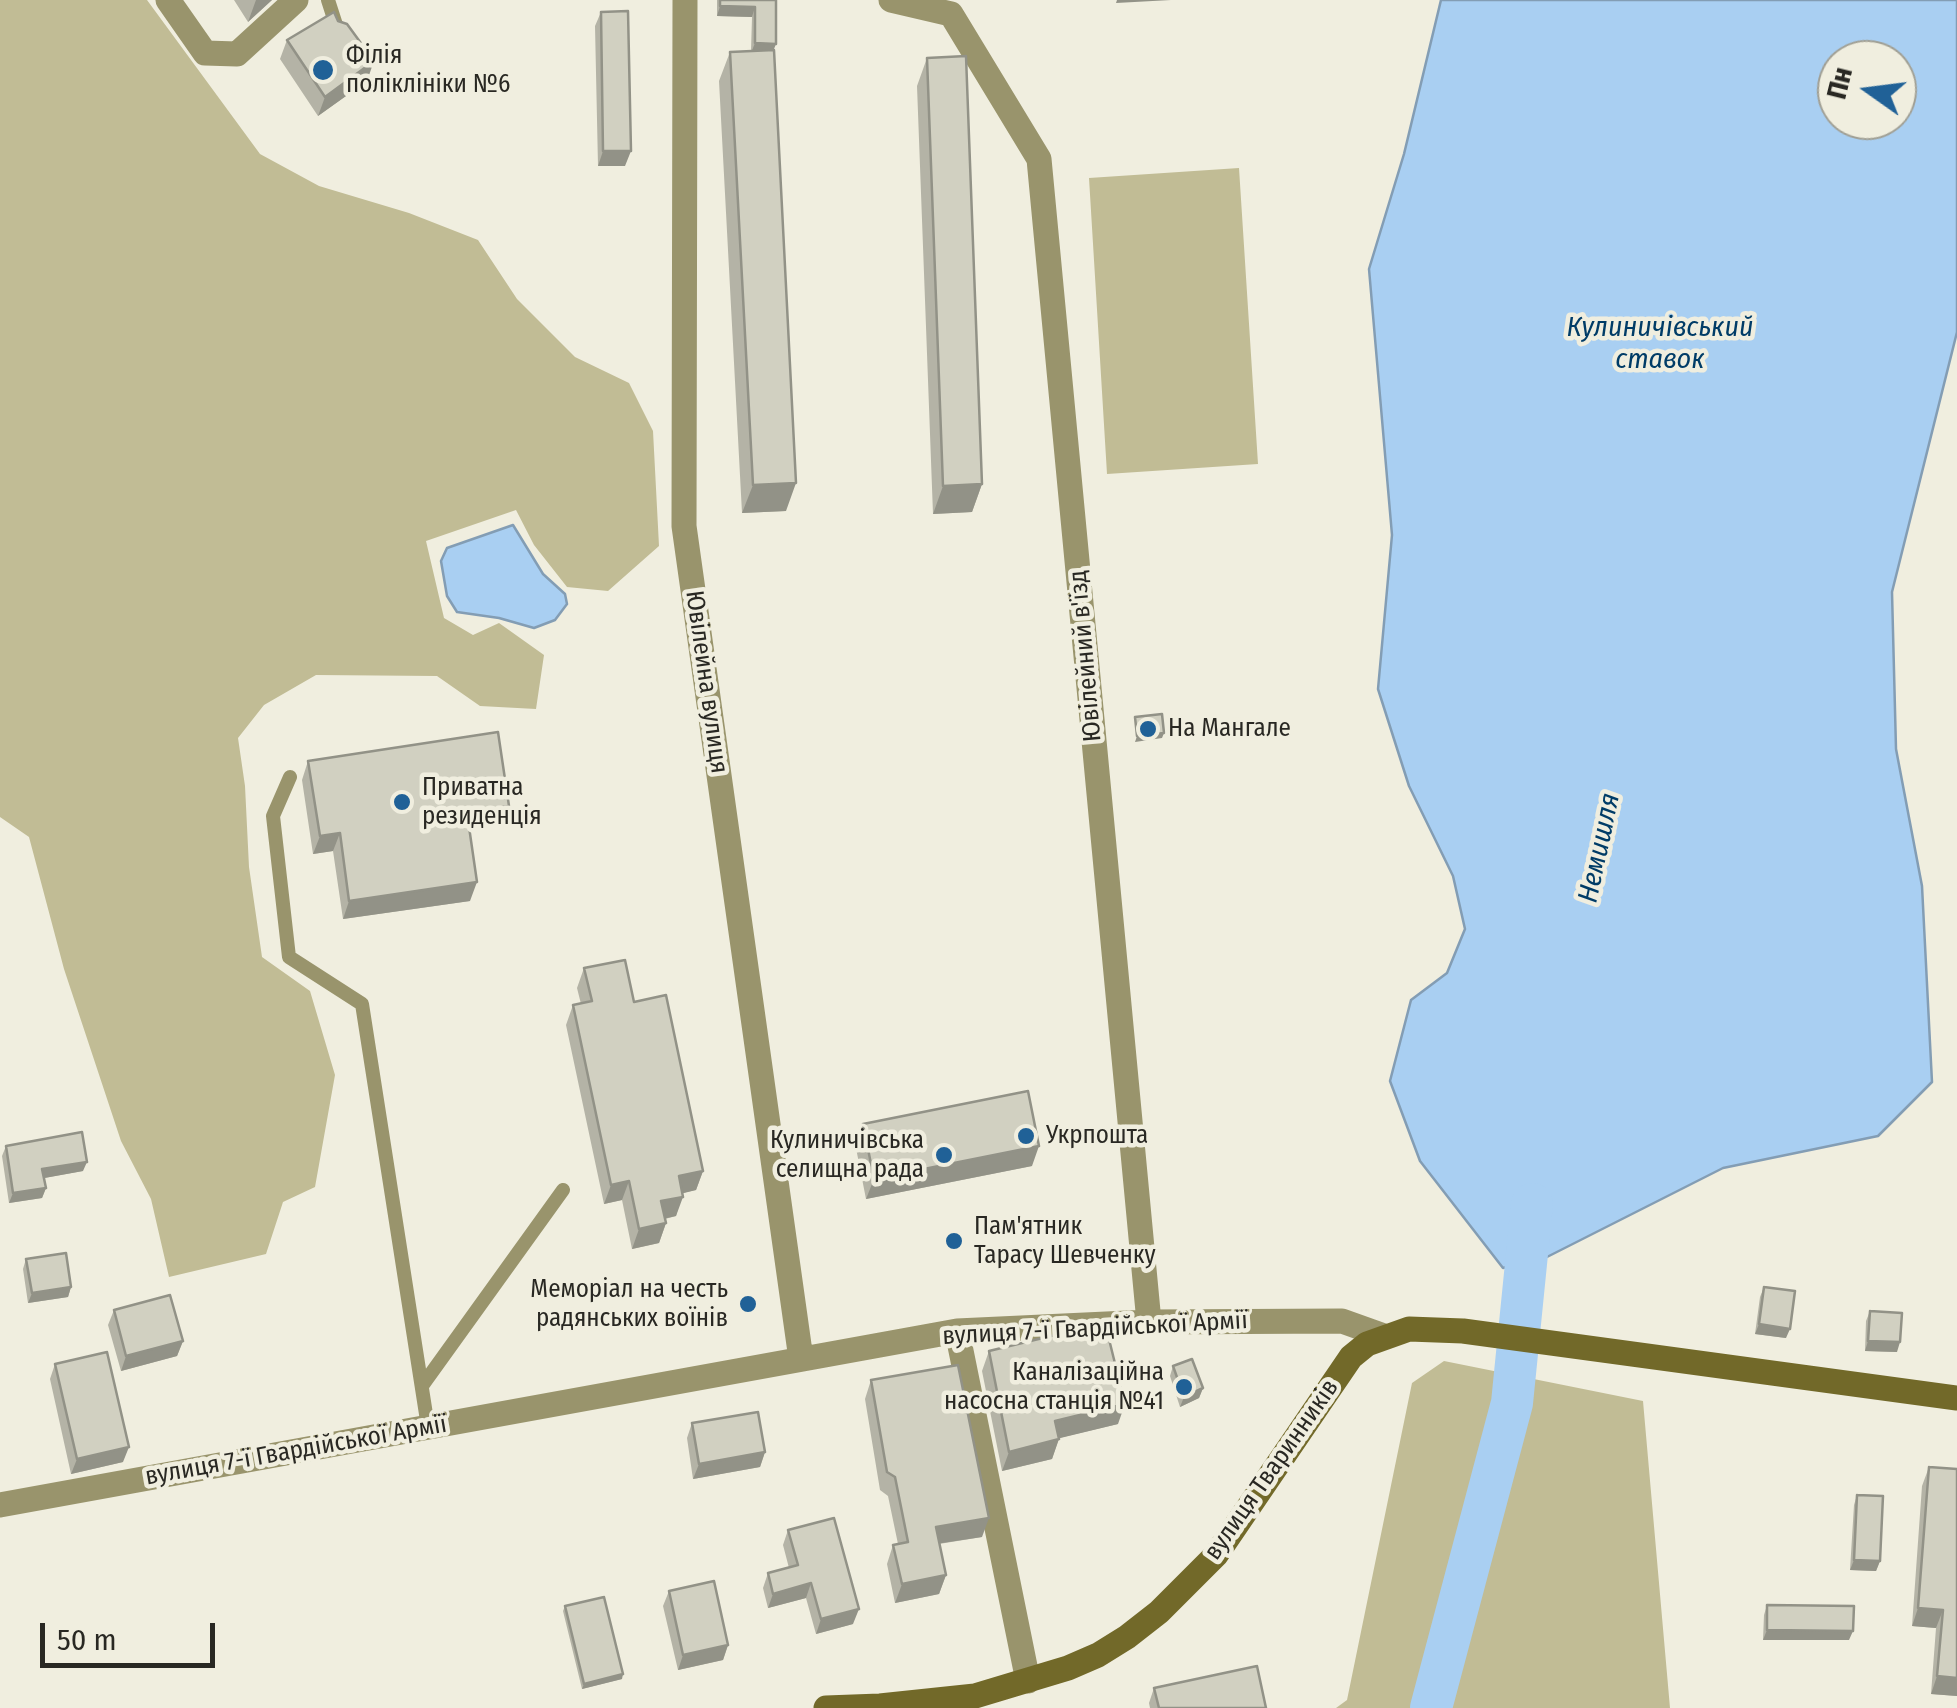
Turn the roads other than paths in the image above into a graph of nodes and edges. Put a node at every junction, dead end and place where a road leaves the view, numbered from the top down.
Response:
1 (168, 0) edge
2 (296, 0) edge
3 (328, 0) edge
4 (685, 0) edge
5 (891, 0) edge
6 (339, 33) edge
7 (290, 777) dead end
8 (564, 1190) dead end
9 (1148, 1322) junction
10 (958, 1331) junction
11 (1384, 1336) junction
12 (801, 1360) junction
13 (422, 1386) junction
14 (1957, 1398) edge
15 (428, 1427) junction
16 (0, 1505) edge
17 (1028, 1681) junction
18 (826, 1708) edge

1 - 2 street
3 - 6 lane
4 - 12 street, Ювілейна вулиця
5 - 9 street, Ювілейний в'їзд
7 - 13 lane
8 - 13 lane
9 - 10 street, вулиця 7-ї Гвардійської Армії
9 - 11 street, вулиця 7-ї Гвардійської Армії
10 - 12 street, вулиця 7-ї Гвардійської Армії
10 - 17 street
11 - 14 main road, вулиця 7-ї Гвардійської Армії
11 - 17 main road, вулиця Тваринників
12 - 15 street, вулиця 7-ї Гвардійської Армії
13 - 15 lane
15 - 16 street, вулиця 7-ї Гвардійської Армії
17 - 18 main road, вулиця Тваринників

